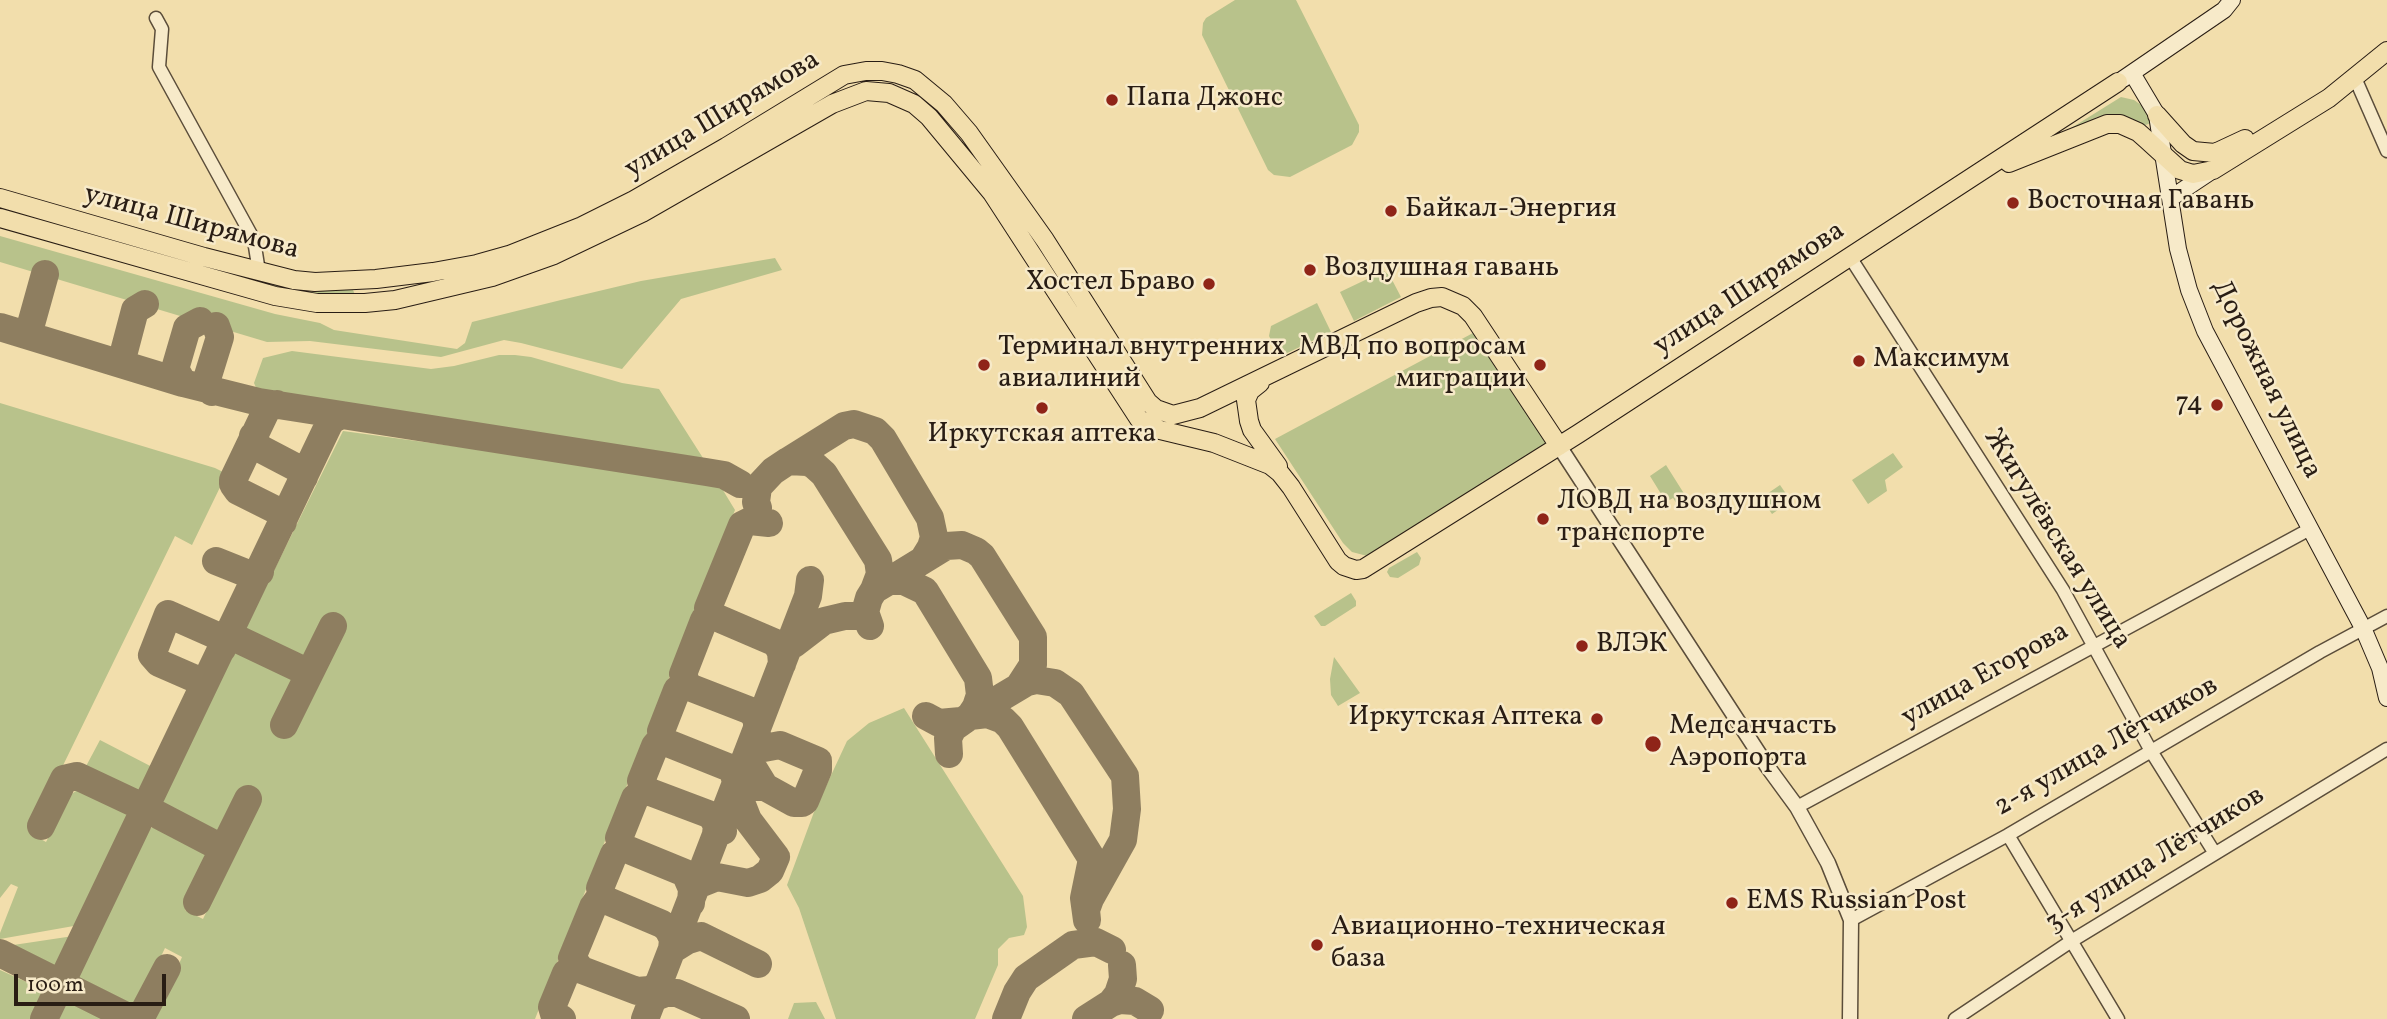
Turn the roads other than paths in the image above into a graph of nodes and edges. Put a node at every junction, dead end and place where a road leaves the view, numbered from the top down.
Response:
1 (2232, 0) edge
2 (156, 18) dead end
3 (2387, 51) edge
4 (2125, 78) junction
5 (2355, 78) junction
6 (2157, 115) junction
7 (2300, 116) junction
8 (2387, 151) edge
9 (2164, 156) junction
10 (2213, 170) junction
11 (1970, 178) junction
12 (0, 198) edge
13 (2171, 198) junction
14 (0, 218) edge
15 (1850, 257) junction
16 (259, 272) junction
17 (433, 272) junction
18 (350, 281) junction
19 (443, 289) junction
20 (355, 304) junction
21 (1271, 374) junction
22 (1559, 446) junction
23 (1292, 487) junction
24 (2310, 529) junction
25 (2387, 616) edge
26 (2363, 628) junction
27 (2094, 645) junction
28 (2387, 698) edge
29 (2387, 749) edge
30 (2151, 751) junction
31 (1797, 807) junction
32 (2008, 835) junction
33 (2214, 852) junction
34 (1851, 920) junction
35 (2073, 940) junction
36 (1850, 1019) edge
37 (1955, 1019) edge
38 (2118, 1019) edge

1 - 4 main road
2 - 16 street
3 - 5 main road
4 - 6 main road, Дорожная улица
4 - 11 main road
5 - 7 main road
5 - 8 street
6 - 7 main road
6 - 9 main road, Дорожная улица
7 - 10 main road
9 - 10 main road
9 - 11 main road
9 - 13 main road, Дорожная улица
10 - 13 main road
11 - 15 main road, улица Ширямова
12 - 16 main road, улица Ширямова
13 - 24 main road, Дорожная улица
14 - 20 main road, улица Ширямова
15 - 22 main road, улица Ширямова
15 - 27 street, Жигулёвская улица
16 - 18 main road, улица Ширямова
17 - 18 main road, улица Ширямова
17 - 19 main road
17 - 21 main road, улица Ширямова
18 - 20 main road
19 - 20 main road, улица Ширямова
19 - 23 main road, улица Ширямова
21 - 22 main road, улица Ширямова
21 - 23 main road
22 - 23 main road, улица Ширямова
22 - 31 street
24 - 26 main road, Дорожная улица
24 - 27 street, улица Егорова
25 - 26 street, 2-я улица Лётчиков
26 - 28 main road, Дорожная улица
26 - 30 street, 2-я улица Лётчиков
27 - 30 street, Жигулёвская улица
27 - 31 street, улица Егорова
29 - 33 street, 3-я улица Лётчиков
30 - 32 street, 2-я улица Лётчиков
30 - 33 street, Жигулёвская улица
31 - 34 street
32 - 34 street, 2-я улица Лётчиков
32 - 35 street
33 - 35 street, 3-я улица Лётчиков
34 - 36 street
35 - 37 street, 3-я улица Лётчиков
35 - 38 street

